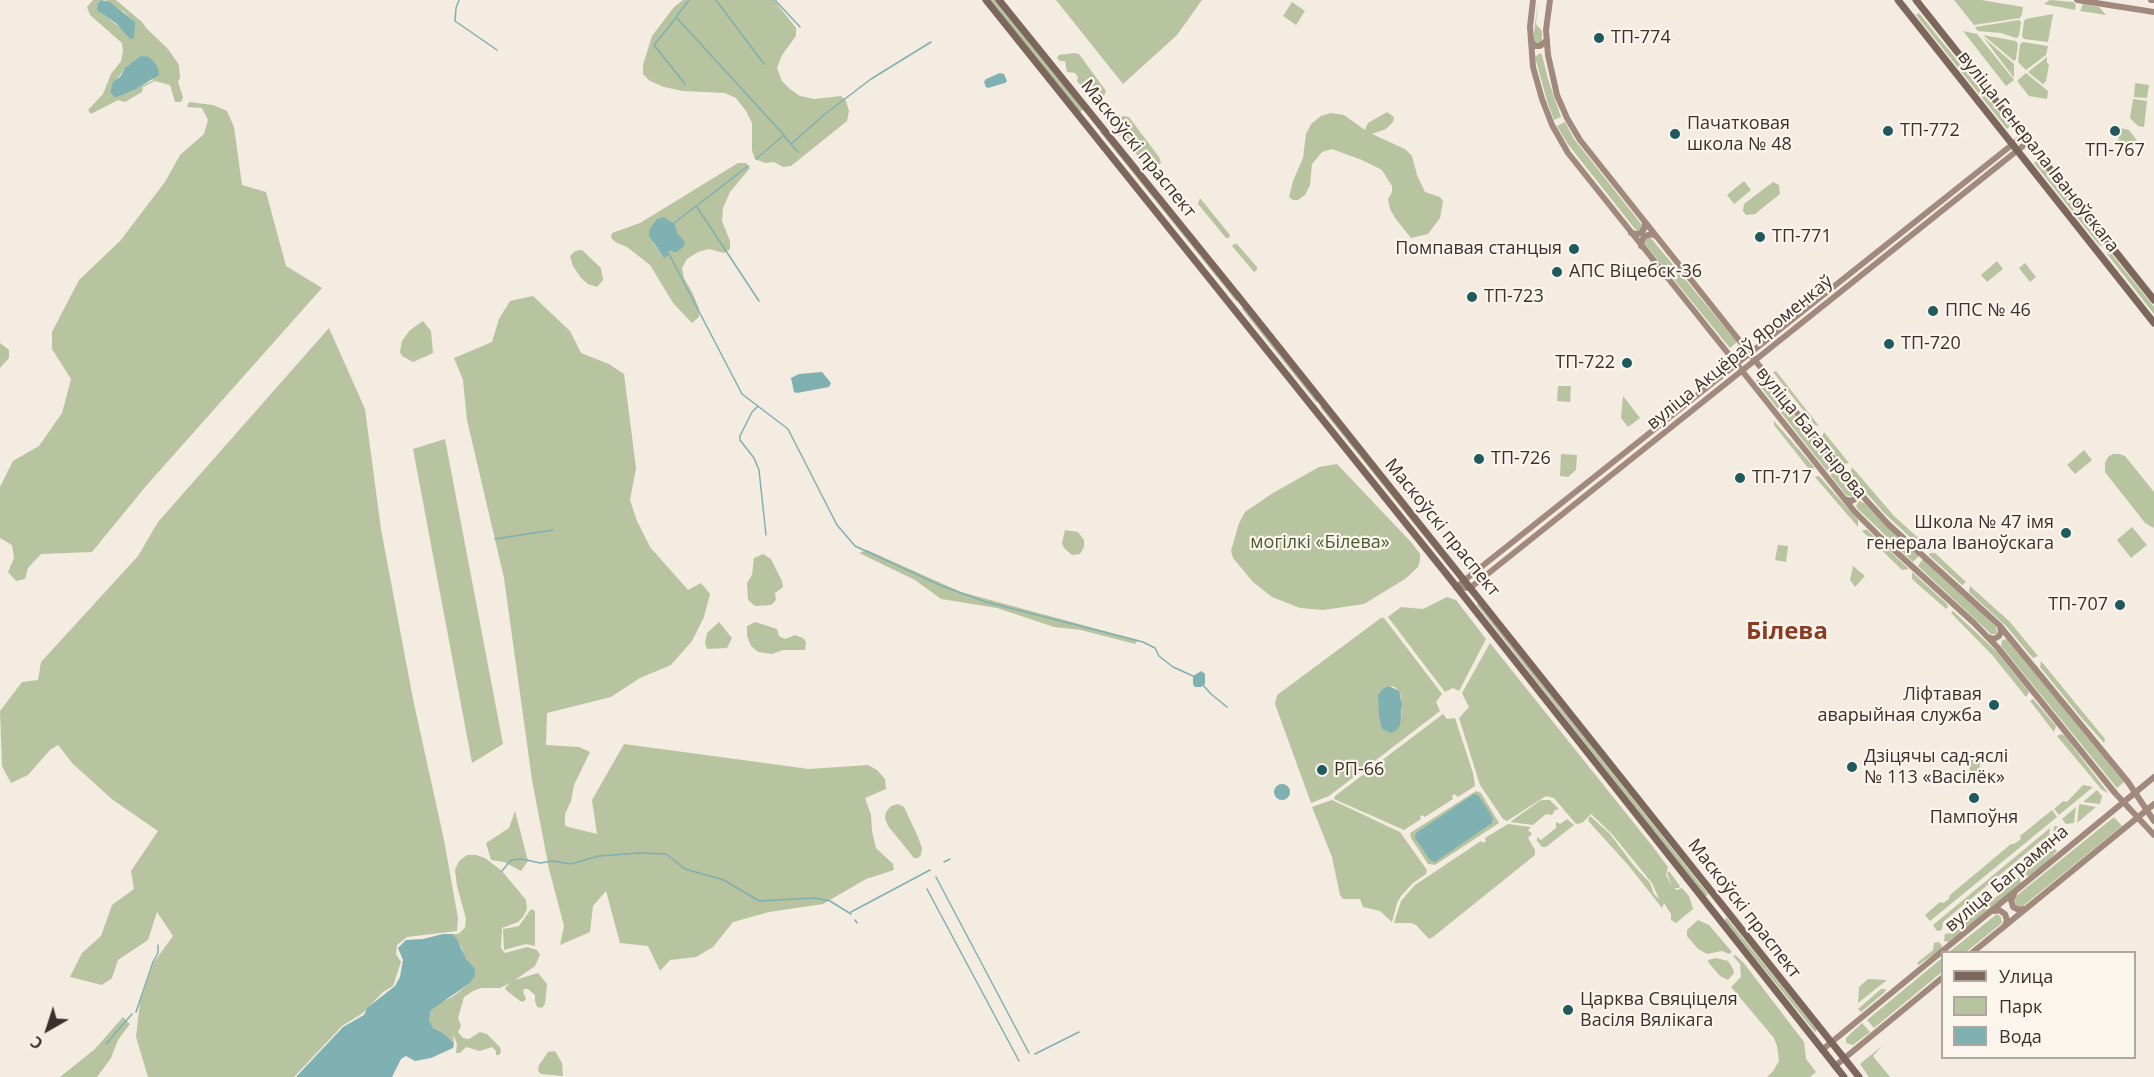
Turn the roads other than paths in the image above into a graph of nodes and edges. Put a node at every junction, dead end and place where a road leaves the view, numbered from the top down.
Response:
1 (986, 0) edge
2 (999, 0) edge
3 (1533, 0) edge
4 (1550, 0) edge
5 (1898, 0) edge
6 (2077, 0) edge
7 (1918, 1) edge
8 (2113, 2) edge
9 (1905, 8) junction
10 (2154, 12) edge
11 (1531, 40) junction
12 (1547, 40) junction
13 (1548, 55) junction
14 (1531, 57) junction
15 (2026, 139) junction
16 (2015, 148) junction
17 (1644, 221) junction
18 (1630, 232) junction
19 (1656, 236) junction
20 (2106, 239) junction
21 (1642, 246) junction
22 (2094, 248) junction
23 (2115, 251) junction
24 (2104, 260) junction
25 (2154, 300) edge
26 (2154, 323) edge
27 (1750, 352) junction
28 (1756, 360) junction
29 (1735, 363) junction
30 (1742, 371) junction
31 (1324, 404) junction
32 (1316, 411) junction
33 (1857, 489) junction
34 (1844, 498) junction
35 (1866, 500) junction
36 (1854, 511) junction
37 (1464, 580) junction
38 (1456, 587) junction
39 (1470, 588) junction
40 (1999, 625) junction
41 (1987, 637) junction
42 (2010, 638) junction
43 (1998, 648) junction
44 (2154, 777) edge
45 (2135, 793) junction
46 (2123, 803) junction
47 (2154, 804) edge
48 (2146, 810) junction
49 (2138, 818) junction
50 (2154, 822) edge
51 (2154, 835) edge
52 (2014, 894) junction
53 (1716, 898) junction
54 (1707, 905) junction
55 (2026, 908) junction
56 (1992, 912) junction
57 (2004, 926) junction
58 (1944, 951) edge
59 (1974, 951) edge
60 (1941, 953) edge
61 (1941, 979) edge
62 (1831, 1042) junction
63 (1822, 1050) junction
64 (1844, 1059) junction
65 (1835, 1066) junction
66 (1844, 1077) edge
67 (1859, 1077) edge

1 - 32 main road, Маскоўскі праспект
2 - 31 main road, Маскоўскі праспект
3 - 11 street, вуліца Багатырова
4 - 12 street, вуліца Багатырова
5 - 9 main road, вуліца Генерала Іваноўскага
6 - 8 street
7 - 9 main road
7 - 15 main road, вуліца Генерала Іваноўскага
8 - 10 street
9 - 16 main road, вуліца Генерала Іваноўскага
11 - 12 street
11 - 14 street, вуліца Багатырова
12 - 13 street, вуліца Багатырова
13 - 14 street
13 - 17 street, вуліца Багатырова
14 - 18 street, вуліца Багатырова
15 - 16 street, вуліца Акцёраў Яроменкаў
15 - 20 main road, вуліца Генерала Іваноўскага
16 - 22 main road, вуліца Генерала Іваноўскага
16 - 27 street, вуліца Акцёраў Яроменкаў
16 - 28 street, вуліца Акцёраў Яроменкаў
17 - 18 street
17 - 19 street, вуліца Багатырова
18 - 21 street, вуліца Багатырова
19 - 21 street
19 - 27 street, вуліца Багатырова
20 - 22 main road
20 - 23 main road, вуліца Генерала Іваноўскага
21 - 29 street, вуліца Багатырова
22 - 24 main road, вуліца Генерала Іваноўскага
23 - 24 main road
23 - 25 main road, вуліца Генерала Іваноўскага
24 - 26 main road, вуліца Генерала Іваноўскага
27 - 28 street, вуліца Багатырова
27 - 29 street, вуліца Акцёраў Яроменкаў
28 - 30 street, вуліца Акцёраў Яроменкаў
28 - 33 street, вуліца Багатырова
29 - 30 street, вуліца Багатырова
29 - 37 street, вуліца Акцёраў Яроменкаў
30 - 34 street, вуліца Багатырова
30 - 39 street, вуліца Акцёраў Яроменкаў
31 - 32 main road
31 - 37 main road, Маскоўскі праспект
32 - 38 main road, Маскоўскі праспект
33 - 34 street
33 - 35 street, вуліца Багатырова
34 - 36 street, вуліца Багатырова
35 - 36 street
35 - 40 street, вуліца Багатырова
36 - 41 street, вуліца Багатырова
37 - 38 street, вуліца Акцёраў Яроменкаў
37 - 39 main road, Маскоўскі праспект
38 - 39 street
38 - 54 main road, Маскоўскі праспект
39 - 53 main road, Маскоўскі праспект
40 - 41 street
40 - 42 street, вуліца Багатырова
41 - 43 street, вуліца Багатырова
42 - 43 street
42 - 45 street, вуліца Багатырова
43 - 46 street, вуліца Багатырова
44 - 45 street, вуліца Баграмяна
45 - 46 street, вуліца Баграмяна
45 - 48 street, вуліца Багатырова
46 - 49 street, вуліца Багатырова
46 - 52 street, вуліца Баграмяна
47 - 48 street, вуліца Баграмяна
48 - 49 street, вуліца Баграмяна
48 - 50 street, вуліца Багатырова
49 - 51 street, вуліца Багатырова
49 - 55 street, вуліца Баграмяна
52 - 55 street
52 - 56 street, вуліца Баграмяна
53 - 54 main road
53 - 62 main road, Маскоўскі праспект
54 - 63 main road, Маскоўскі праспект
55 - 57 street, вуліца Баграмяна
56 - 57 street
56 - 58 street, вуліца Баграмяна
57 - 59 street, вуліца Баграмяна
60 - 62 street, вуліца Баграмяна
61 - 64 street
62 - 63 street, вуліца Баграмяна
62 - 64 main road, Маскоўскі праспект
63 - 65 main road, Маскоўскі праспект
64 - 65 street
64 - 67 main road, Маскоўскі праспект
65 - 66 main road, Маскоўскі праспект

